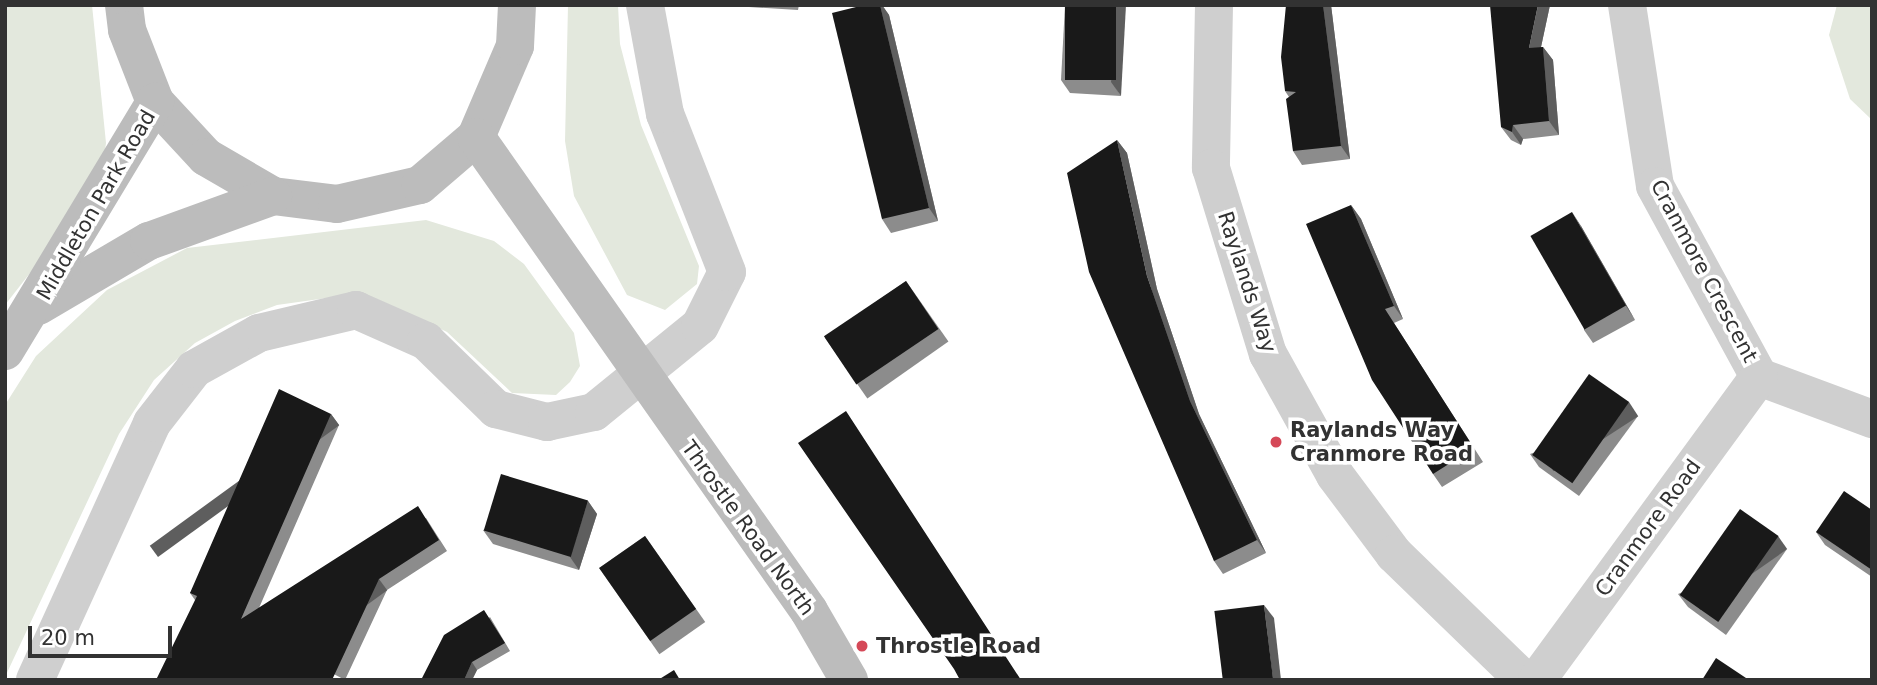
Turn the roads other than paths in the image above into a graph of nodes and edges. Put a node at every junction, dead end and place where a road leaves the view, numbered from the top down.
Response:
1 (124, 5) edge
2 (517, 5) edge
3 (645, 5) edge
4 (1214, 5) edge
5 (1627, 5) edge
6 (155, 102) junction
7 (476, 137) junction
8 (273, 195) junction
9 (36, 308) junction
10 (5, 351) edge
11 (1759, 377) junction
12 (641, 379) junction
13 (1872, 419) edge
14 (36, 680) edge
15 (849, 680) edge
16 (1524, 680) edge
17 (1536, 680) edge

1 - 6 street, Middleton Park Road
2 - 7 street, Middleton Park Road
3 - 12 street
4 - 16 street, Raylands Way
5 - 11 street, Cranmore Crescent
6 - 8 street, Middleton Park Road
6 - 9 street, Middleton Park Road
7 - 8 street, Middleton Park Road
7 - 12 street, Throstle Road North
8 - 9 street, Middleton Park Road
9 - 10 street, Middleton Park Road
11 - 13 street, Cranmore Crescent
11 - 17 street, Cranmore Road
12 - 14 street
12 - 15 street, Throstle Road North

